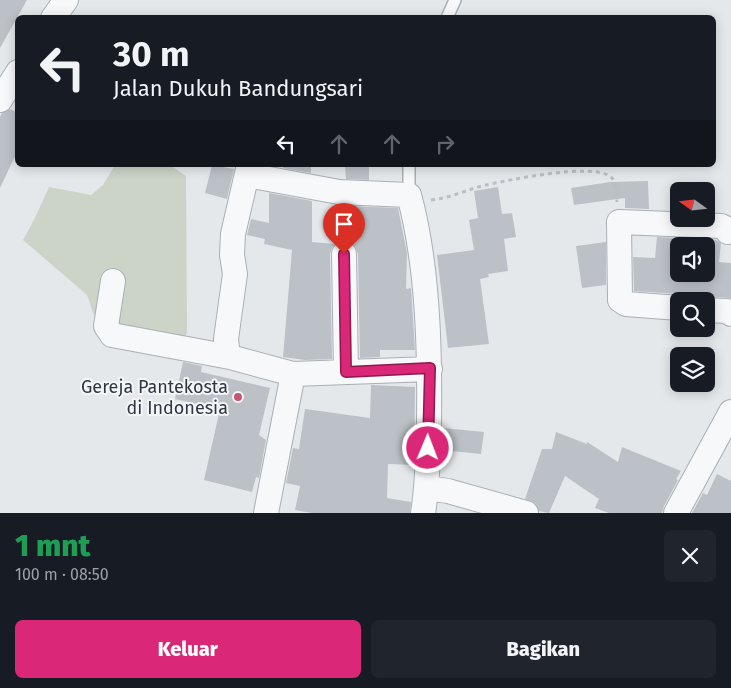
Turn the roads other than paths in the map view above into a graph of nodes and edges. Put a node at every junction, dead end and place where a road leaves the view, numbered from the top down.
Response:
1 (66, 0) edge
2 (455, 0) edge
3 (55, 15) edge
4 (448, 15) edge
5 (15, 77) edge
6 (0, 100) edge
7 (409, 167) edge
8 (248, 170) edge
9 (410, 198) junction
10 (728, 232) dead end
11 (344, 254) road end
12 (114, 281) dead end
13 (670, 307) edge
14 (715, 310) edge
15 (731, 314) edge
16 (230, 357) junction
17 (430, 368) junction
18 (346, 372) junction
19 (293, 374) junction
20 (731, 412) edge
21 (427, 488) junction
22 (266, 513) edge
23 (423, 513) edge
24 (526, 513) edge
25 (676, 513) edge

1 - 3 street
2 - 4 lane
5 - 6 street
7 - 9 lane
8 - 9 street
8 - 16 street
9 - 17 street
10 - 13 street
11 - 18 street
12 - 16 street
14 - 15 street
16 - 19 street
17 - 18 street
17 - 21 street
18 - 19 street
19 - 22 street
20 - 25 street
21 - 23 street
21 - 24 street

